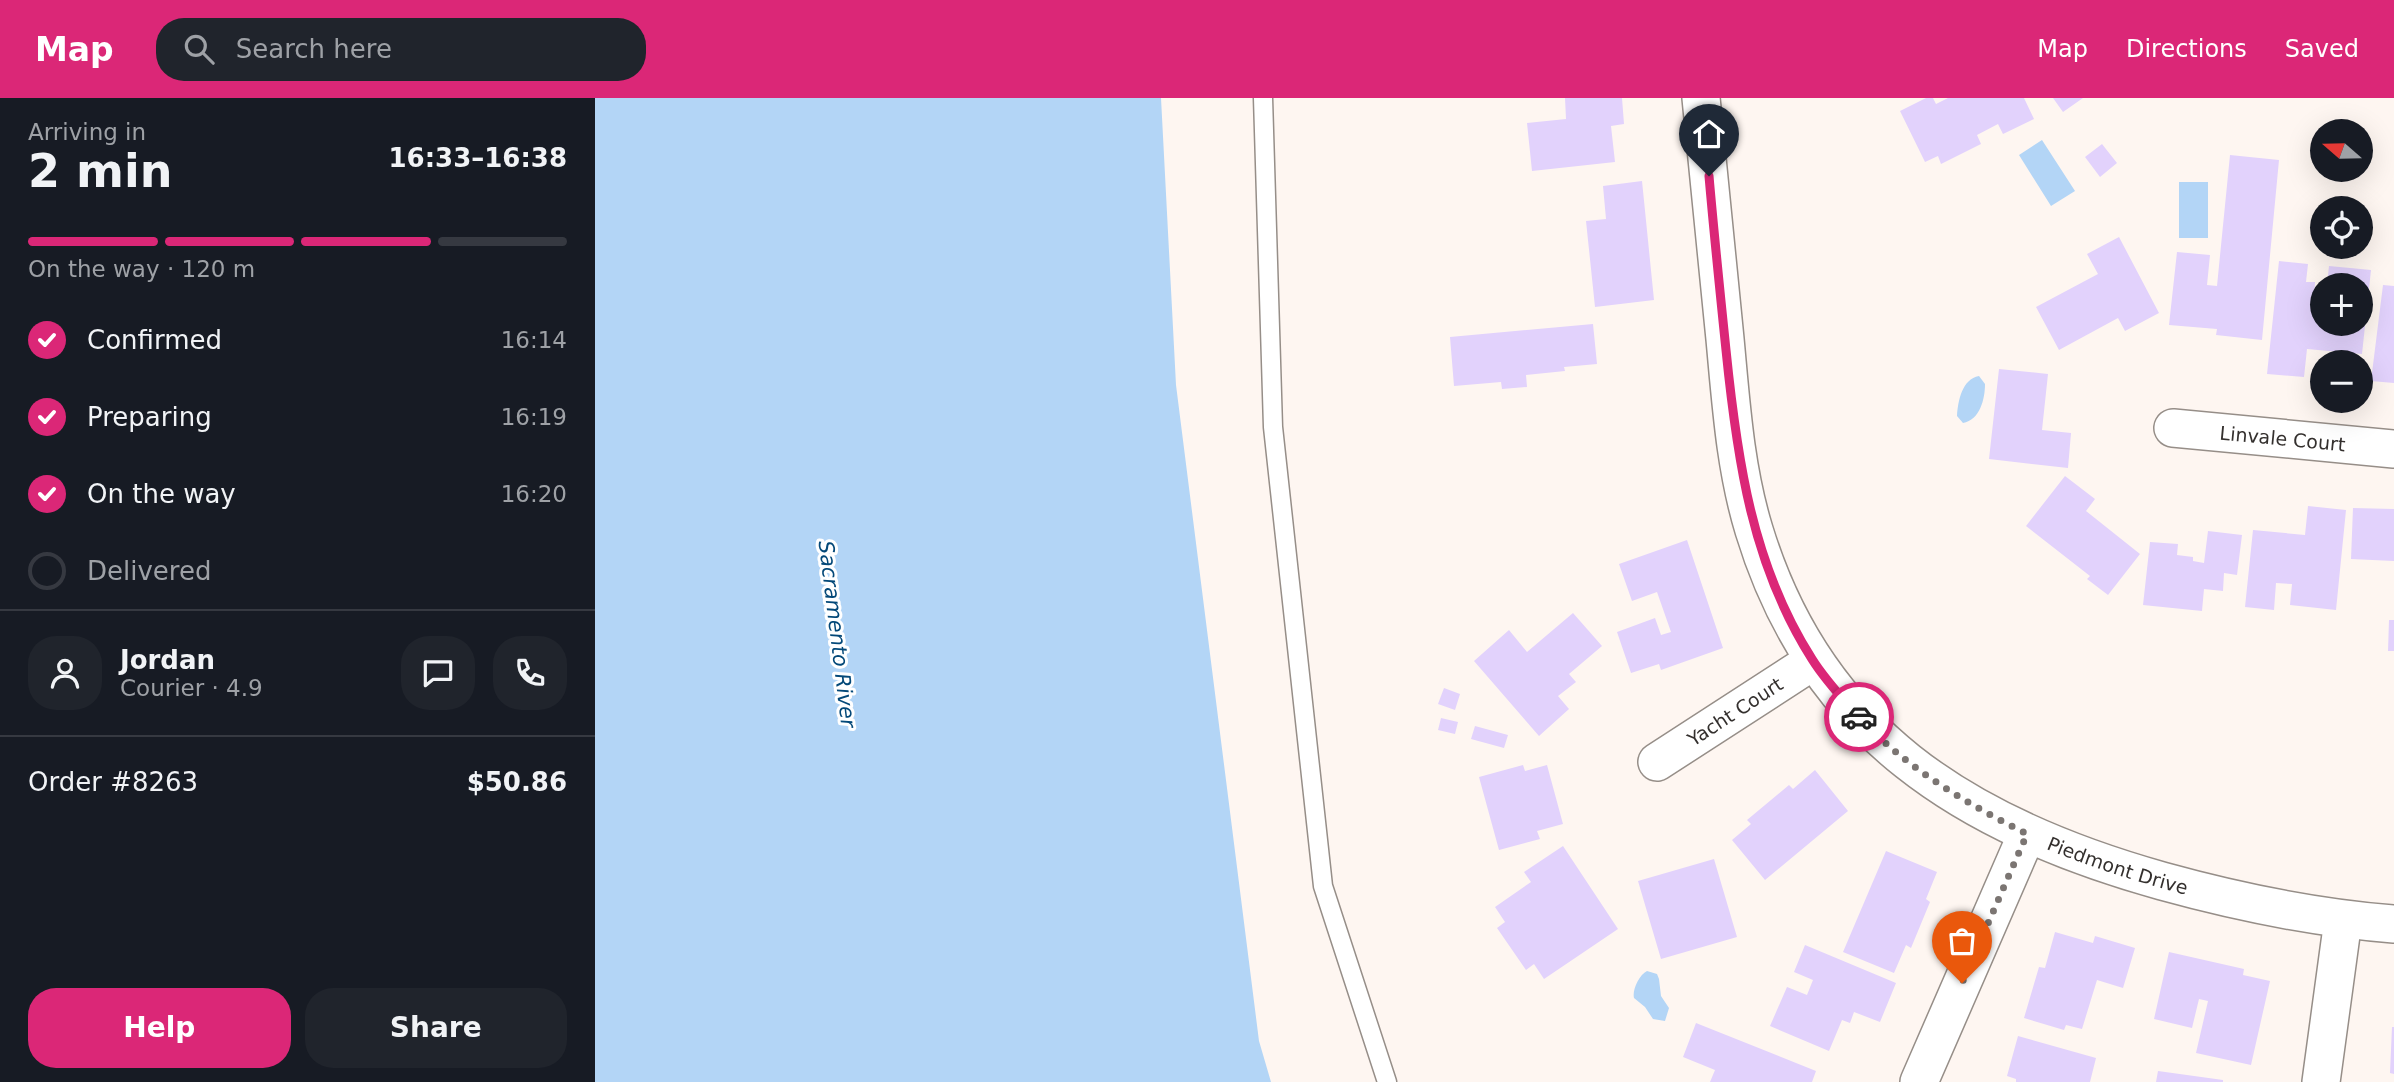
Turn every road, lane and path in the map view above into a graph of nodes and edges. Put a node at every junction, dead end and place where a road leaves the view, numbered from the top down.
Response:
1 (1263, 98) edge
2 (1701, 98) edge
3 (2173, 428) dead end
4 (2394, 449) edge
5 (1813, 661) junction
6 (1657, 762) dead end
7 (2027, 834) junction
8 (2343, 920) junction
9 (2394, 924) edge
10 (1387, 1082) edge
11 (1919, 1082) edge
12 (2321, 1082) edge

1 - 10 lane
2 - 5 street, Piedmont Drive
3 - 4 street, Linvale Court
5 - 6 street, Yacht Court
5 - 7 street, Piedmont Drive
7 - 8 street, Piedmont Drive
7 - 11 street
8 - 9 street, Piedmont Drive
8 - 12 street

